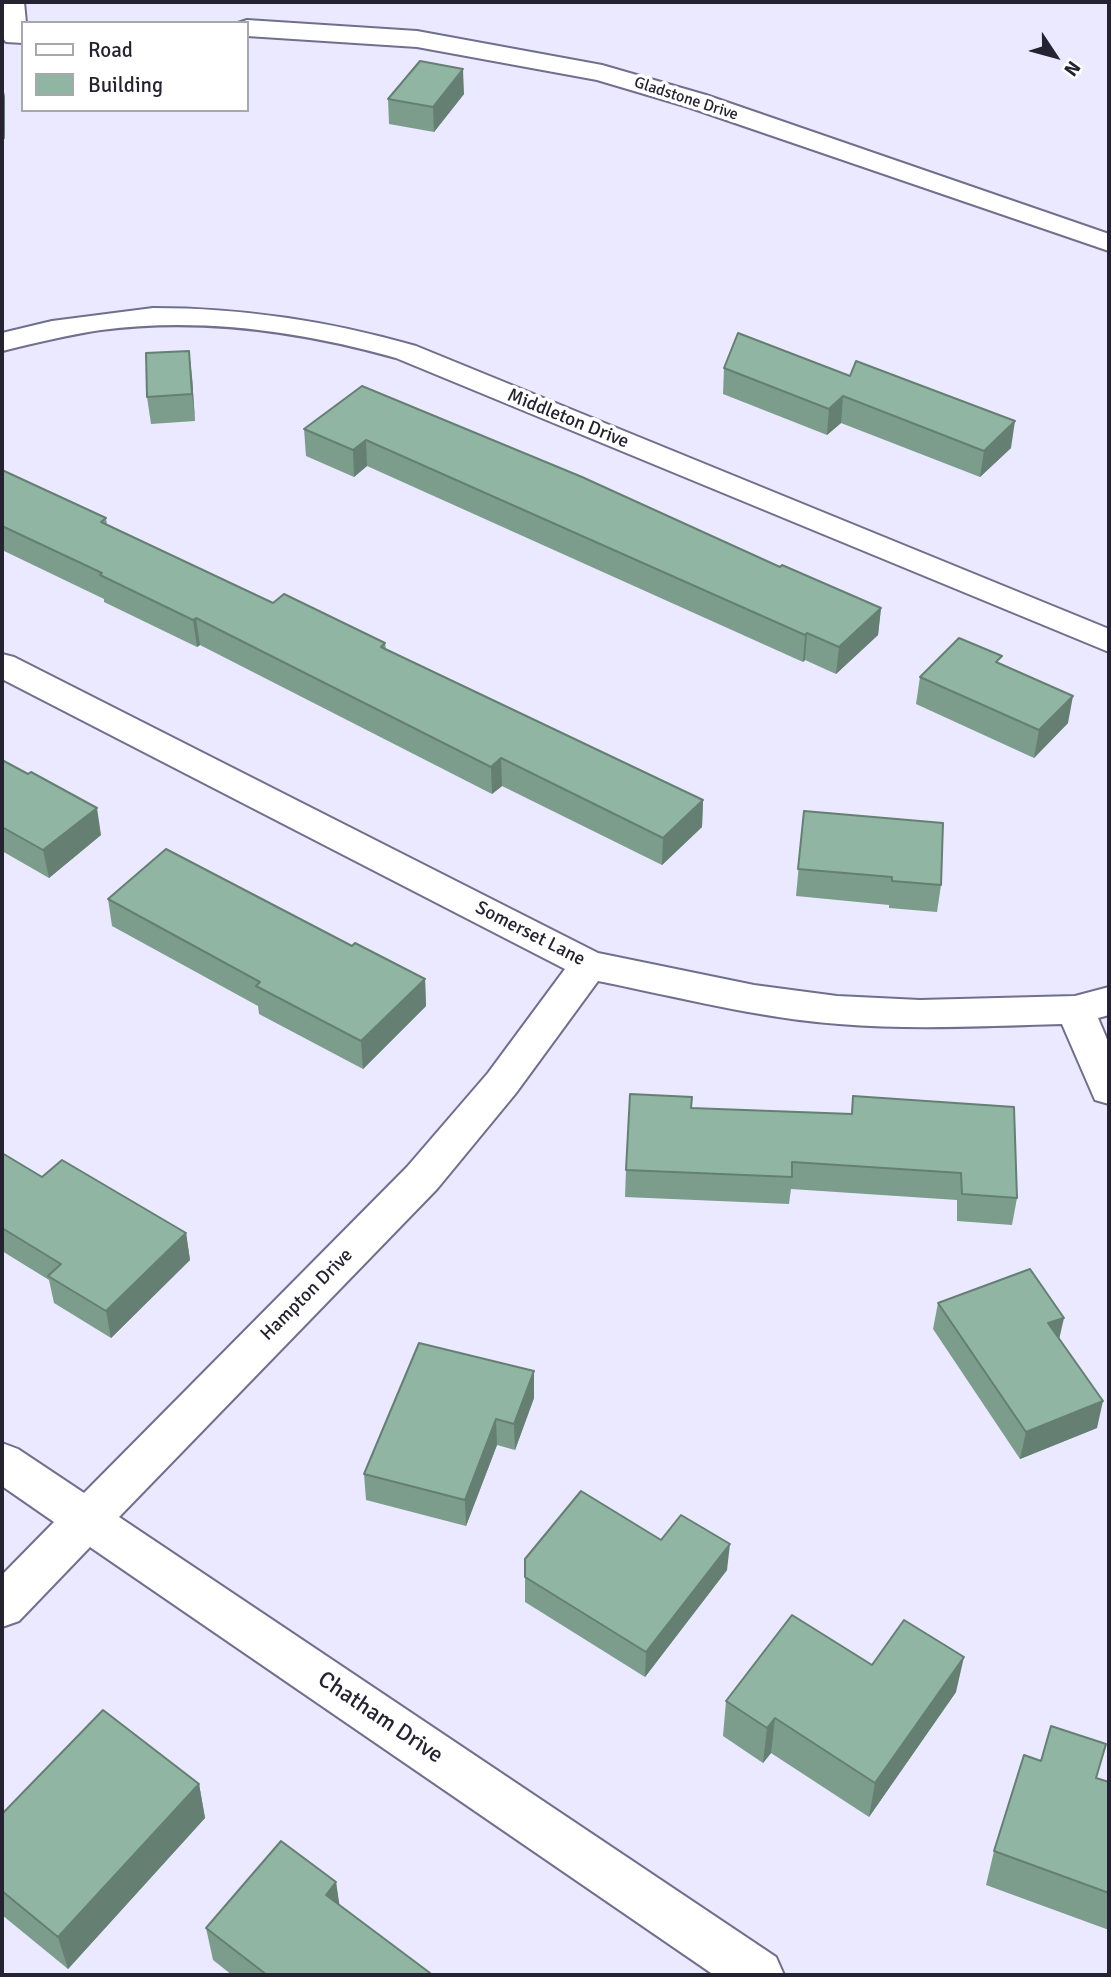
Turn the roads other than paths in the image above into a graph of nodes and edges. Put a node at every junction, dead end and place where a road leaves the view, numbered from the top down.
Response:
1 (12, 2) edge
2 (248, 28) edge
3 (13, 38) edge
4 (1109, 243) edge
5 (2, 342) edge
6 (1109, 641) edge
7 (2, 665) edge
8 (589, 965) junction
9 (1092, 1005) edge
10 (1109, 1088) edge
11 (2, 1462) edge
12 (87, 1520) junction
13 (2, 1606) edge
14 (758, 1975) edge

1 - 3 street
2 - 4 street, Gladstone Drive
5 - 6 street, Middleton Drive
7 - 8 street, Somerset Lane
8 - 9 street, Somerset Lane
8 - 12 street, Hampton Drive
9 - 10 street
11 - 12 street, Chatham Drive
12 - 13 street, Hampton Drive
12 - 14 street, Chatham Drive

